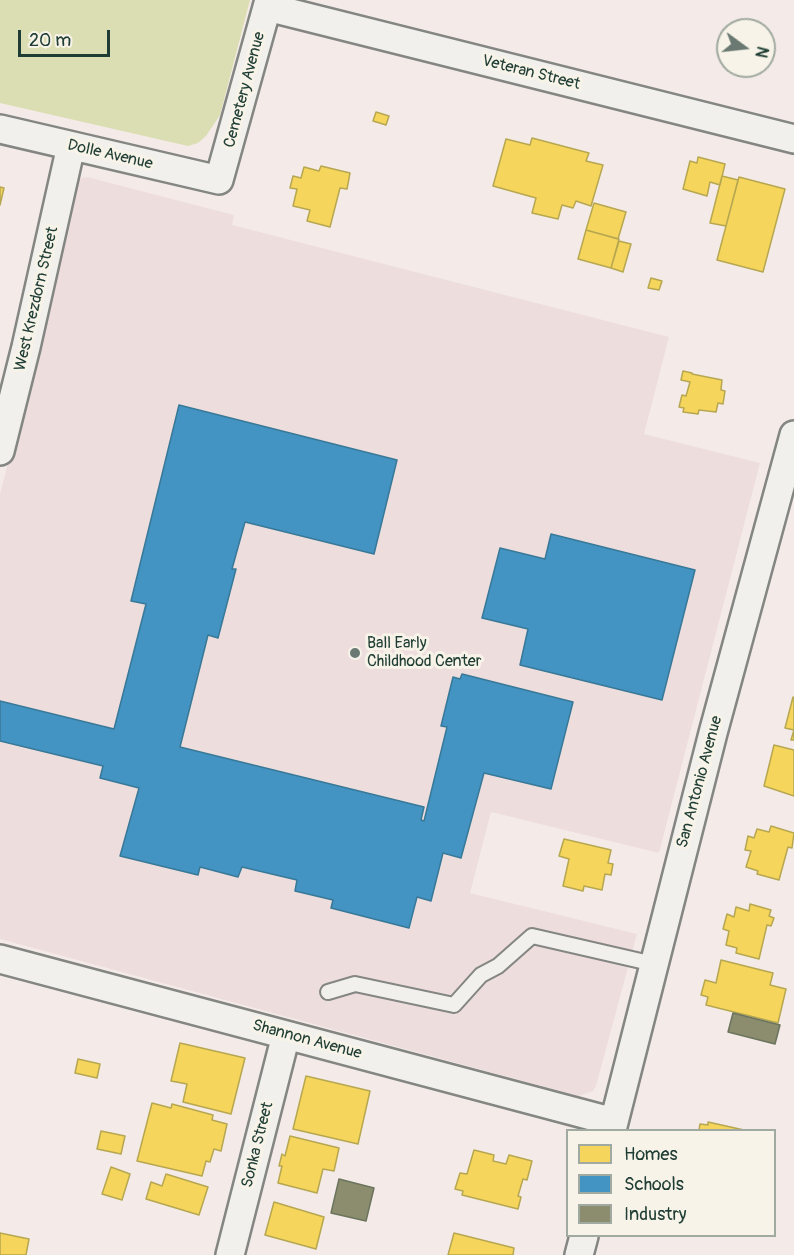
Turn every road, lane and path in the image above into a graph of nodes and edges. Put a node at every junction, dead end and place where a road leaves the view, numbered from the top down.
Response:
1 (268, 3) edge
2 (0, 129) edge
3 (794, 139) edge
4 (71, 146) junction
5 (219, 180) joint
6 (794, 435) edge
7 (0, 451) edge
8 (0, 959) edge
9 (654, 964) junction
10 (328, 992) dead end
11 (286, 1035) junction
12 (613, 1126) edge
13 (584, 1237) edge
14 (230, 1255) edge
15 (579, 1255) edge

1 - 3 street, Veteran Street
1 - 5 street, Cemetery Avenue
2 - 4 street, Dolle Avenue
4 - 5 street, Dolle Avenue
4 - 7 street, West Krezdorn Street
6 - 9 street, San Antonio Avenue
8 - 11 street, Shannon Avenue
9 - 10 lane
9 - 12 street, San Antonio Avenue
11 - 12 street, Shannon Avenue
11 - 14 street, Sonka Street
13 - 15 street

